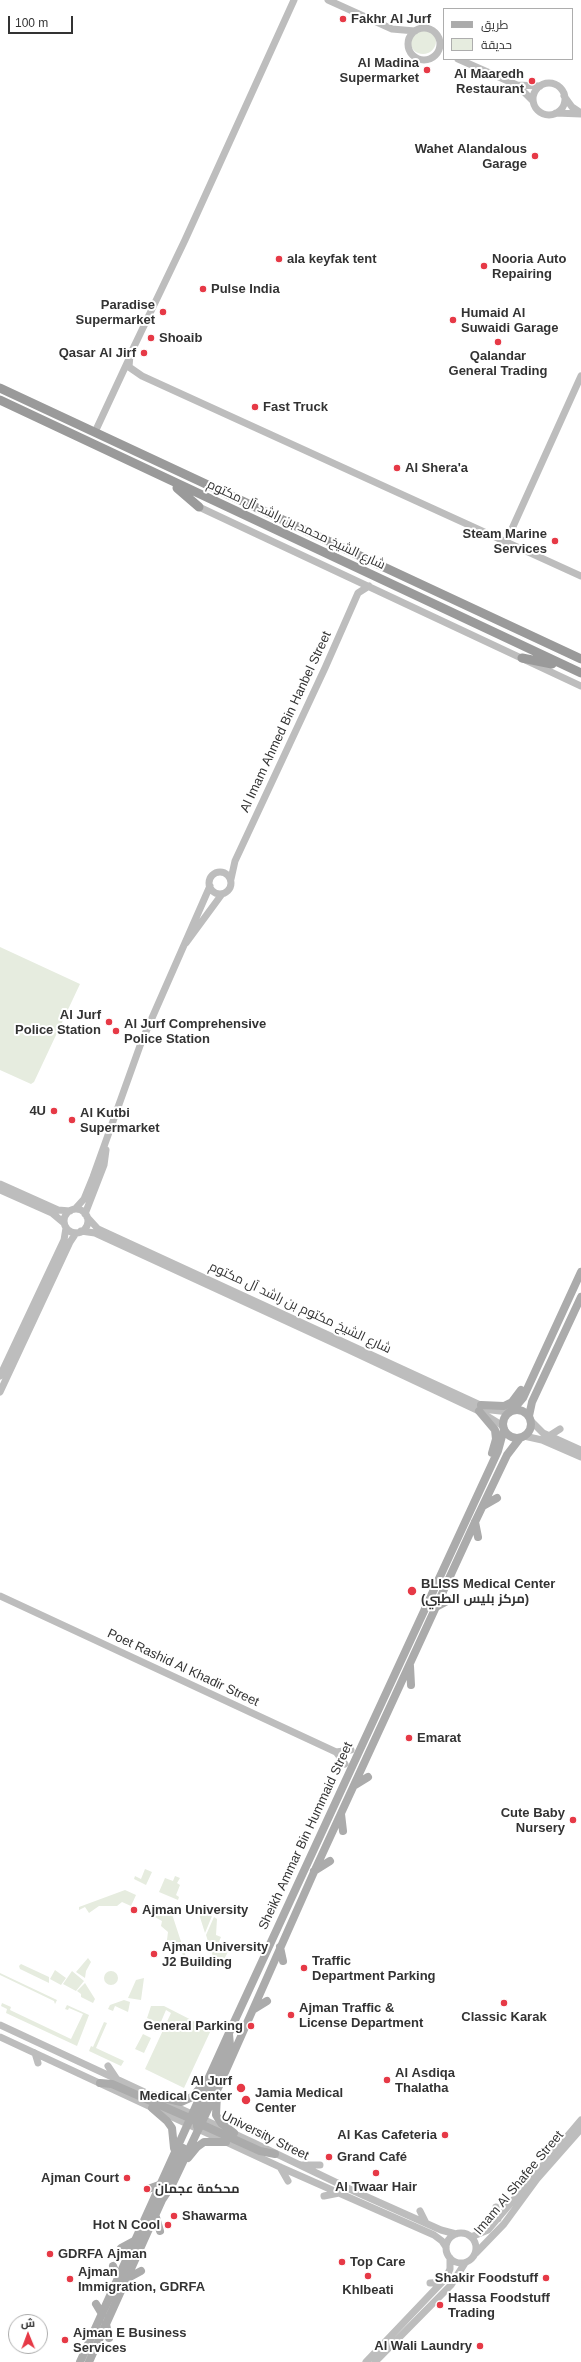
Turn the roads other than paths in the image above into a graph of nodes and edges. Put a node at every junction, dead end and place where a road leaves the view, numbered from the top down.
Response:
1 (294, 0) edge
2 (328, 0) edge
3 (392, 29) junction
4 (415, 31) junction
5 (440, 39) junction
6 (443, 44) edge
7 (408, 45) junction
8 (443, 56) edge
9 (433, 57) junction
10 (460, 60) edge
11 (517, 85) junction
12 (540, 86) junction
13 (564, 96) junction
14 (533, 101) junction
15 (556, 113) junction
16 (581, 114) edge
17 (128, 360) junction
18 (581, 376) edge
19 (0, 388) edge
20 (190, 389) dead end
21 (187, 396) junction
22 (0, 400) edge
23 (95, 432) junction
24 (136, 464) junction
25 (199, 507) joint
26 (506, 542) junction
27 (581, 576) edge
28 (356, 580) junction
29 (369, 586) junction
30 (358, 593) junction
31 (522, 658) junction
32 (581, 659) edge
33 (564, 664) junction
34 (581, 673) edge
35 (581, 686) edge
36 (235, 861) junction
37 (219, 872) junction
38 (231, 879) junction
39 (210, 886) junction
40 (222, 894) junction
41 (182, 948) junction
42 (107, 1144) junction
43 (0, 1184) edge
44 (0, 1190) edge
45 (73, 1210) junction
46 (86, 1216) junction
47 (65, 1225) junction
48 (79, 1232) junction
49 (581, 1272) edge
50 (581, 1297) edge
51 (535, 1370) junction
52 (0, 1376) edge
53 (0, 1392) edge
54 (480, 1408) junction
55 (510, 1412) junction
56 (530, 1419) junction
57 (503, 1428) junction
58 (560, 1429) dead end
59 (549, 1436) junction
60 (522, 1437) junction
61 (581, 1450) edge
62 (581, 1457) edge
63 (487, 1475) junction
64 (497, 1498) dead end
65 (483, 1507) junction
66 (475, 1522) junction
67 (478, 1537) dead end
68 (455, 1542) junction
69 (446, 1546) dead end
70 (424, 1593) dead end
71 (0, 1596) edge
72 (451, 1599) dead end
73 (429, 1600) junction
74 (0, 1601) edge
75 (21, 1606) junction
76 (436, 1607) junction
77 (410, 1664) junction
78 (411, 1685) dead end
79 (351, 1750) dead end
80 (336, 1752) junction
81 (345, 1764) dead end
82 (368, 1777) dead end
83 (354, 1786) junction
84 (341, 1813) junction
85 (343, 1832) dead end
86 (330, 1861) dead end
87 (314, 1872) junction
88 (280, 1947) junction
89 (283, 1961) dead end
90 (267, 2000) dead end
91 (254, 2009) junction
92 (2, 2022) edge
93 (228, 2033) junction
94 (0, 2037) edge
95 (72, 2050) dead end
96 (35, 2053) junction
97 (60, 2053) junction
98 (38, 2064) dead end
99 (108, 2066) dead end
100 (116, 2078) junction
101 (206, 2082) junction
102 (100, 2083) junction
103 (219, 2086) junction
104 (152, 2095) junction
105 (152, 2108) junction
106 (581, 2120) edge
107 (195, 2121) junction
108 (581, 2129) edge
109 (234, 2134) junction
110 (226, 2142) junction
111 (174, 2153) junction
112 (275, 2154) junction
113 (183, 2162) junction
114 (297, 2165) junction
115 (320, 2165) dead end
116 (280, 2167) junction
117 (288, 2181) dead end
118 (159, 2185) junction
119 (148, 2189) dead end
120 (339, 2193) junction
121 (324, 2196) dead end
122 (162, 2200) junction
123 (496, 2206) dead end
124 (420, 2211) dead end
125 (156, 2217) junction
126 (498, 2219) junction
127 (426, 2223) junction
128 (160, 2231) dead end
129 (456, 2234) junction
130 (472, 2237) junction
131 (134, 2241) junction
132 (446, 2247) junction
133 (121, 2248) dead end
134 (476, 2253) junction
135 (450, 2258) junction
136 (465, 2263) junction
137 (113, 2266) dead end
138 (141, 2271) dead end
139 (128, 2278) junction
140 (118, 2279) junction
141 (442, 2282) junction
142 (430, 2283) dead end
143 (96, 2304) dead end
144 (102, 2314) junction
145 (106, 2324) junction
146 (109, 2338) dead end
147 (80, 2362) edge
148 (89, 2362) edge
149 (366, 2362) edge
150 (375, 2362) edge

1 - 17 street
2 - 3 street
3 - 4 street
3 - 7 street
4 - 5 street
4 - 7 street
5 - 6 street
5 - 9 street
7 - 9 street
8 - 9 street
10 - 11 street
11 - 12 street
11 - 14 street
12 - 13 street
12 - 14 street
13 - 15 street
13 - 16 street
14 - 15 street
15 - 16 street
17 - 21 street
17 - 23 street
18 - 26 street
19 - 23 highway, شارع الشيخ محمد بن راشد آل مكتوم
20 - 21 street
21 - 26 street
22 - 24 highway, شارع الشيخ محمد بن راشد آل مكتوم
23 - 32 highway, شارع الشيخ محمد بن راشد آل مكتوم
24 - 25 highway
24 - 33 highway, شارع الشيخ محمد بن راشد آل مكتوم
25 - 28 street
26 - 27 street
28 - 29 street
28 - 30 street
29 - 30 street
29 - 31 street
30 - 36 street, Al Imam Ahmed Bin Hanbel Street
31 - 33 highway
31 - 35 street
33 - 34 highway, شارع الشيخ محمد بن راشد آل مكتوم
36 - 37 street
36 - 38 street, Al Imam Ahmed Bin Hanbel Street
37 - 38 street
37 - 39 street
38 - 40 street
39 - 40 street
39 - 41 street
40 - 41 street
41 - 42 street
42 - 45 street
42 - 46 street
43 - 45 street
44 - 47 street
45 - 46 street
45 - 47 street
46 - 48 street
46 - 54 street, شارع الشيخ مكتوم بن راشد آل مكتوم
47 - 48 street
47 - 52 street
48 - 53 street
48 - 54 street, شارع الشيخ مكتوم بن راشد آل مكتوم
49 - 51 main road
50 - 56 main road
51 - 54 main road
51 - 55 main road
54 - 55 street, شارع الشيخ مكتوم بن راشد آل مكتوم
54 - 57 street, شارع الشيخ مكتوم بن راشد آل مكتوم
54 - 63 main road
55 - 56 main road
55 - 57 main road
56 - 59 street
56 - 60 main road
57 - 60 main road
57 - 63 main road, Sheikh Ammar Bin Hummaid Street
58 - 59 street
59 - 61 street
60 - 62 street
60 - 65 main road, Sheikh Ammar Bin Hummaid Street
63 - 68 main road, Sheikh Ammar Bin Hummaid Street
64 - 65 main road
65 - 66 main road, Sheikh Ammar Bin Hummaid Street
66 - 67 main road
66 - 76 main road, Sheikh Ammar Bin Hummaid Street
68 - 69 main road
68 - 73 main road, Sheikh Ammar Bin Hummaid Street
70 - 73 main road
71 - 75 street, Poet Rashid Al Khadir Street
72 - 76 main road
73 - 93 main road, Sheikh Ammar Bin Hummaid Street
74 - 75 street, Poet Rashid Al Khadir Street
75 - 80 street, Poet Rashid Al Khadir Street
76 - 77 main road, Sheikh Ammar Bin Hummaid Street
77 - 78 main road
77 - 83 main road, Sheikh Ammar Bin Hummaid Street
79 - 80 street
80 - 81 street, Poet Rashid Al Khadir Street
82 - 83 main road
83 - 84 main road, Sheikh Ammar Bin Hummaid Street
84 - 85 main road
84 - 87 main road, Sheikh Ammar Bin Hummaid Street
86 - 87 main road
87 - 88 main road, Sheikh Ammar Bin Hummaid Street
88 - 89 main road
88 - 91 main road, Sheikh Ammar Bin Hummaid Street
90 - 91 main road
91 - 103 main road, Sheikh Ammar Bin Hummaid Street
92 - 97 street, University Street
93 - 101 main road, Sheikh Ammar Bin Hummaid Street
93 - 107 main road
94 - 96 street, University Street
95 - 97 street
96 - 98 street
96 - 102 street, University Street
97 - 100 street, University Street
99 - 100 street
100 - 104 street, University Street
101 - 104 main road
101 - 107 main road, Sheikh Ammar Bin Hummaid Street
102 - 105 street, University Street
102 - 107 main road
103 - 107 main road, Sheikh Ammar Bin Hummaid Street
103 - 109 main road
104 - 107 street, University Street
105 - 107 street, University Street
105 - 111 main road
106 - 126 street, Imam Al Shafee Street
107 - 109 street, University Street
107 - 110 street, University Street
107 - 111 main road, Sheikh Ammar Bin Hummaid Street
107 - 112 main road
107 - 113 main road, Sheikh Ammar Bin Hummaid Street
107 - 122 main road
108 - 134 street, Imam Al Shafee Street
109 - 112 street, University Street
110 - 113 main road
110 - 116 street, University Street
111 - 118 main road, Sheikh Ammar Bin Hummaid Street
112 - 114 street, University Street
113 - 122 main road, Sheikh Ammar Bin Hummaid Street
114 - 115 street
114 - 127 street, University Street
116 - 117 street
116 - 120 street, University Street
118 - 119 main road
118 - 131 main road, Sheikh Ammar Bin Hummaid Street
120 - 121 street
120 - 132 street, University Street
122 - 125 main road, Sheikh Ammar Bin Hummaid Street
123 - 126 street
124 - 127 street
125 - 128 main road
125 - 139 main road, Sheikh Ammar Bin Hummaid Street
126 - 130 street, Imam Al Shafee Street
127 - 129 street, University Street
129 - 130 street
129 - 132 street
130 - 134 street
131 - 133 main road
131 - 140 main road, Sheikh Ammar Bin Hummaid Street
132 - 135 street
134 - 136 street
135 - 136 street
135 - 141 street
136 - 150 street
137 - 140 main road
138 - 139 main road
139 - 145 main road, Sheikh Ammar Bin Hummaid Street
140 - 144 main road, Sheikh Ammar Bin Hummaid Street
141 - 142 street
141 - 149 street
143 - 144 main road
144 - 147 main road, Sheikh Ammar Bin Hummaid Street
145 - 146 main road
145 - 148 main road, Sheikh Ammar Bin Hummaid Street

